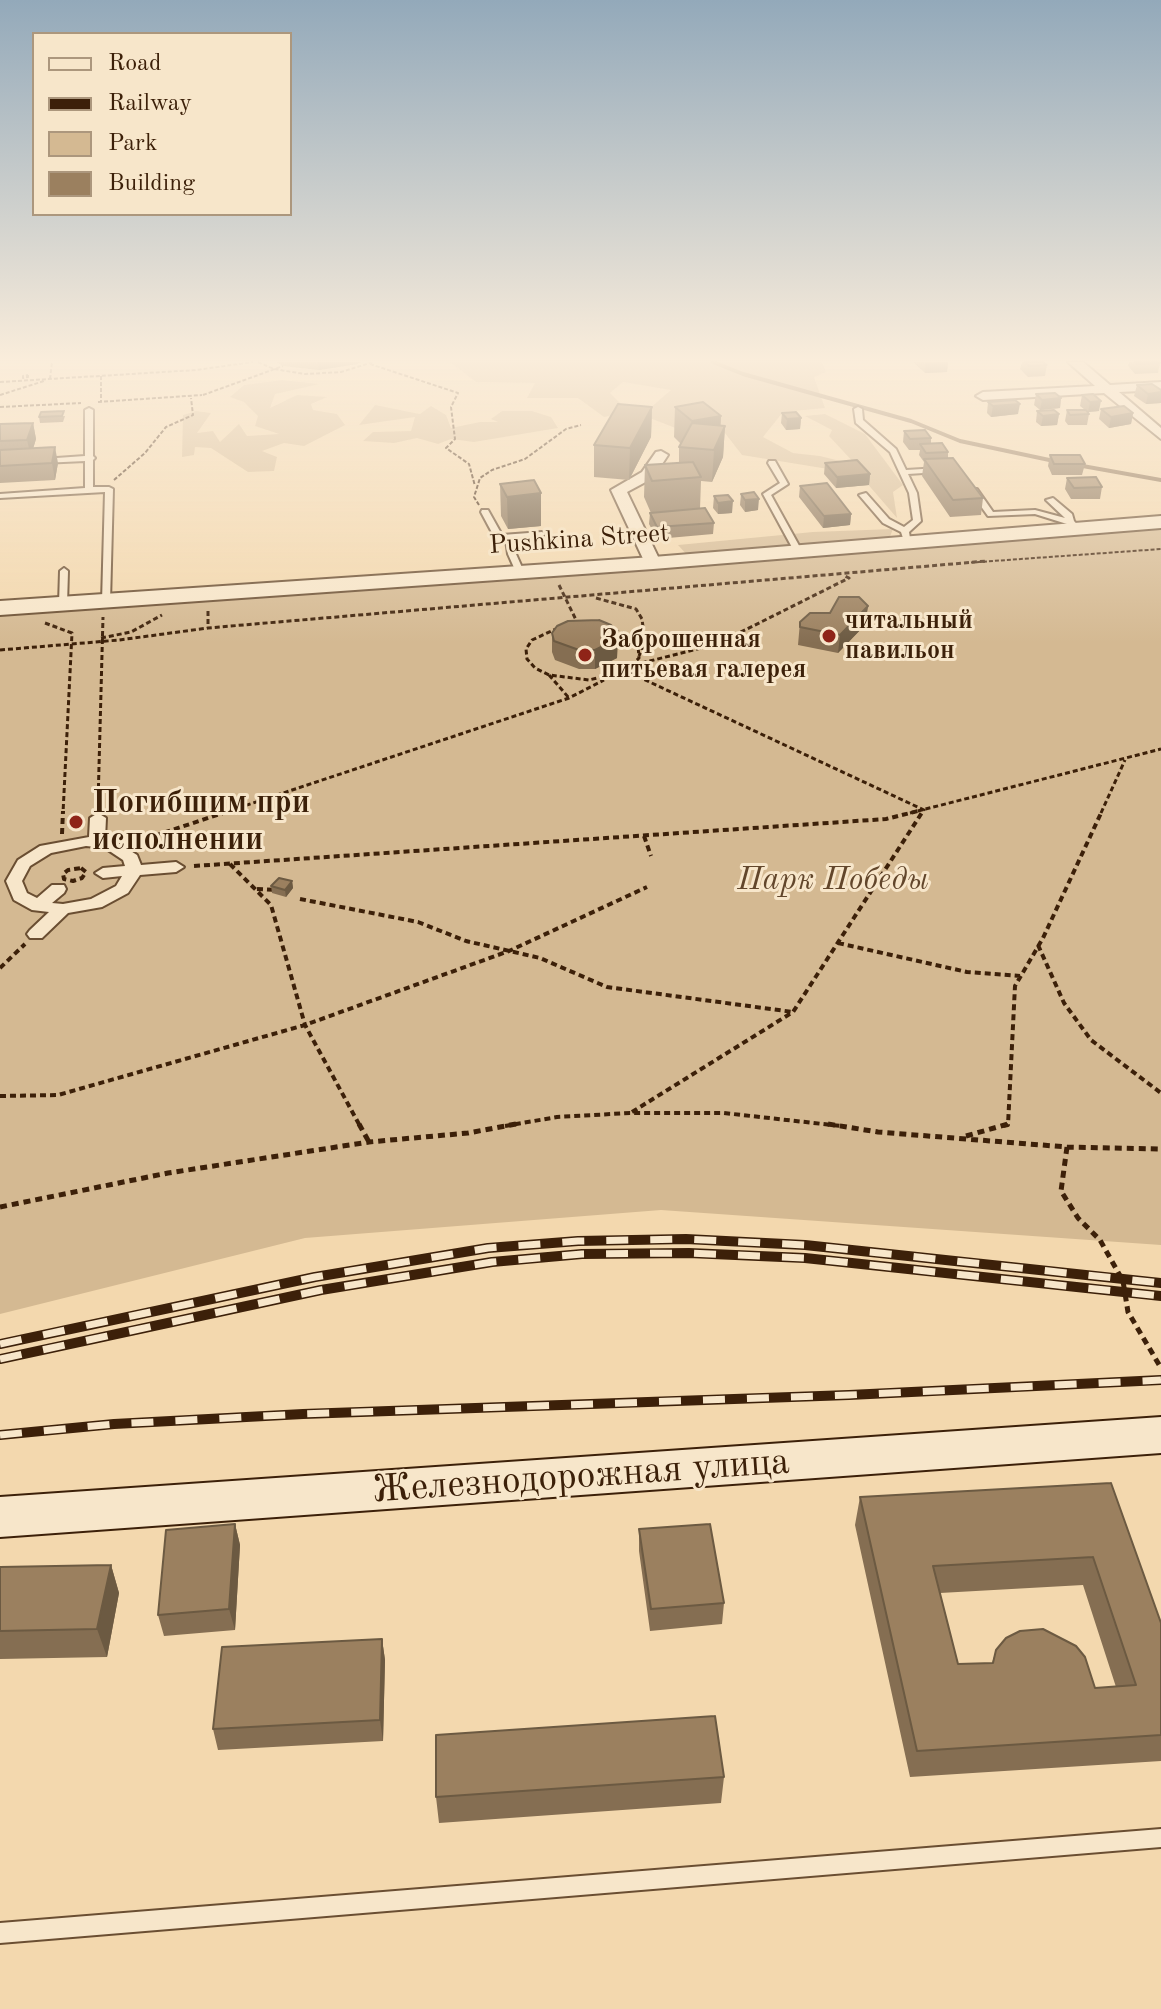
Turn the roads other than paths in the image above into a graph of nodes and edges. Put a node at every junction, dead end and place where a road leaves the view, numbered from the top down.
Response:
1 (661, 455) dead end
2 (895, 456) edge
3 (91, 458) joint
4 (30, 461) edge
5 (772, 463) dead end
6 (945, 470) edge
7 (902, 472) junction
8 (967, 481) edge
9 (89, 490) junction
10 (863, 495) dead end
11 (0, 496) edge
12 (1050, 500) dead end
13 (485, 512) road end
14 (1161, 522) edge
15 (1073, 526) junction
16 (542, 534) dead end
17 (510, 537) junction
18 (907, 537) junction
19 (798, 551) junction
20 (653, 563) junction
21 (64, 571) dead end
22 (520, 572) junction
23 (106, 602) junction
24 (63, 605) junction
25 (0, 608) edge
26 (98, 818) road end
27 (97, 842) junction
28 (176, 867) road end
29 (134, 871) junction
30 (103, 873) dead end
31 (7, 881) edge
32 (58, 889) dead end
33 (38, 906) junction
34 (63, 909) junction
35 (36, 934) road end
36 (1161, 1435) edge
37 (0, 1517) edge
38 (1161, 1838) edge
39 (0, 1933) edge

1 - 20 street
2 - 7 lane
3 - 4 lane
3 - 9 lane
5 - 19 lane
6 - 7 lane
7 - 18 lane
8 - 15 lane
9 - 11 lane
9 - 23 lane
10 - 18 lane
12 - 15 lane
13 - 17 lane
14 - 15 street, Pushkina Street
15 - 18 street, Pushkina Street
16 - 17 lane
17 - 22 lane
18 - 19 street, Pushkina Street
19 - 20 street, Pushkina Street
20 - 22 street, Pushkina Street
21 - 24 lane
22 - 23 street, Pushkina Street
23 - 24 street, Pushkina Street
24 - 25 street, Pushkina Street
26 - 27 street
27 - 29 street
27 - 31 street
28 - 29 street
29 - 30 street
29 - 34 street
31 - 33 street
32 - 33 street
33 - 34 street
34 - 35 street
36 - 37 main road, Железнодорожная улица
38 - 39 lane

